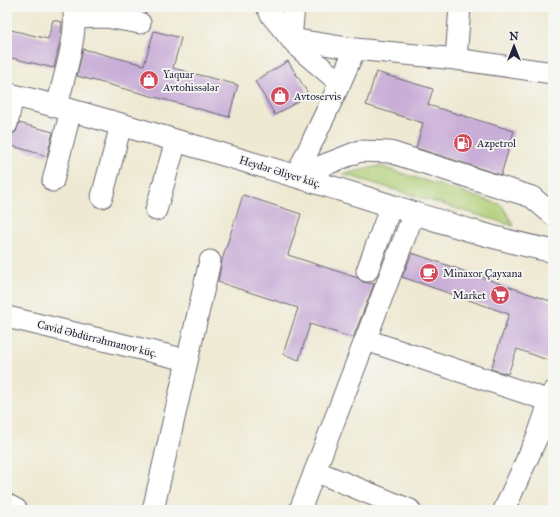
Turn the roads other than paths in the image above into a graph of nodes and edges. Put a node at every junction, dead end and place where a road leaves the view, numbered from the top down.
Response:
1 (267, 7) edge
2 (294, 7) edge
3 (460, 7) edge
4 (74, 12) edge
5 (140, 23) dead end
6 (291, 39) junction
7 (355, 49) junction
8 (456, 59) junction
9 (553, 73) edge
10 (340, 83) junction
11 (10, 95) edge
12 (64, 108) junction
13 (7, 124) edge
14 (121, 125) junction
15 (176, 141) junction
16 (296, 176) junction
17 (53, 181) dead end
18 (102, 197) dead end
19 (391, 206) junction
20 (156, 210) dead end
21 (414, 213) junction
22 (553, 215) edge
23 (553, 251) edge
24 (210, 261) dead end
25 (367, 271) dead end
26 (7, 317) edge
27 (366, 340) junction
28 (187, 360) junction
29 (551, 397) edge
30 (315, 471) junction
31 (7, 505) edge
32 (16, 510) edge
33 (153, 510) edge
34 (300, 510) edge
35 (410, 510) edge
36 (504, 510) edge

1 - 6 street
2 - 6 street
3 - 8 street
4 - 5 street
4 - 12 street
6 - 7 street
6 - 10 street
7 - 8 street
7 - 10 street
8 - 9 street
10 - 16 street
11 - 12 main road, Heydər Əliyev küç.
11 - 13 street
12 - 14 main road, Heydər Əliyev küç.
12 - 17 street
14 - 15 main road, Heydər Əliyev küç.
14 - 18 street
15 - 16 main road, Heydər Əliyev küç.
15 - 20 street
16 - 19 main road, Heydər Əliyev küç.
16 - 22 street
19 - 21 main road, Heydər Əliyev küç.
19 - 25 street
21 - 23 main road, Heydər Əliyev küç.
21 - 27 street
24 - 28 street
26 - 28 street, Cavid Əbdürrəhmanov küç.
27 - 29 street
27 - 30 street
28 - 33 street
29 - 36 street
30 - 34 street
30 - 35 street
31 - 32 main road

